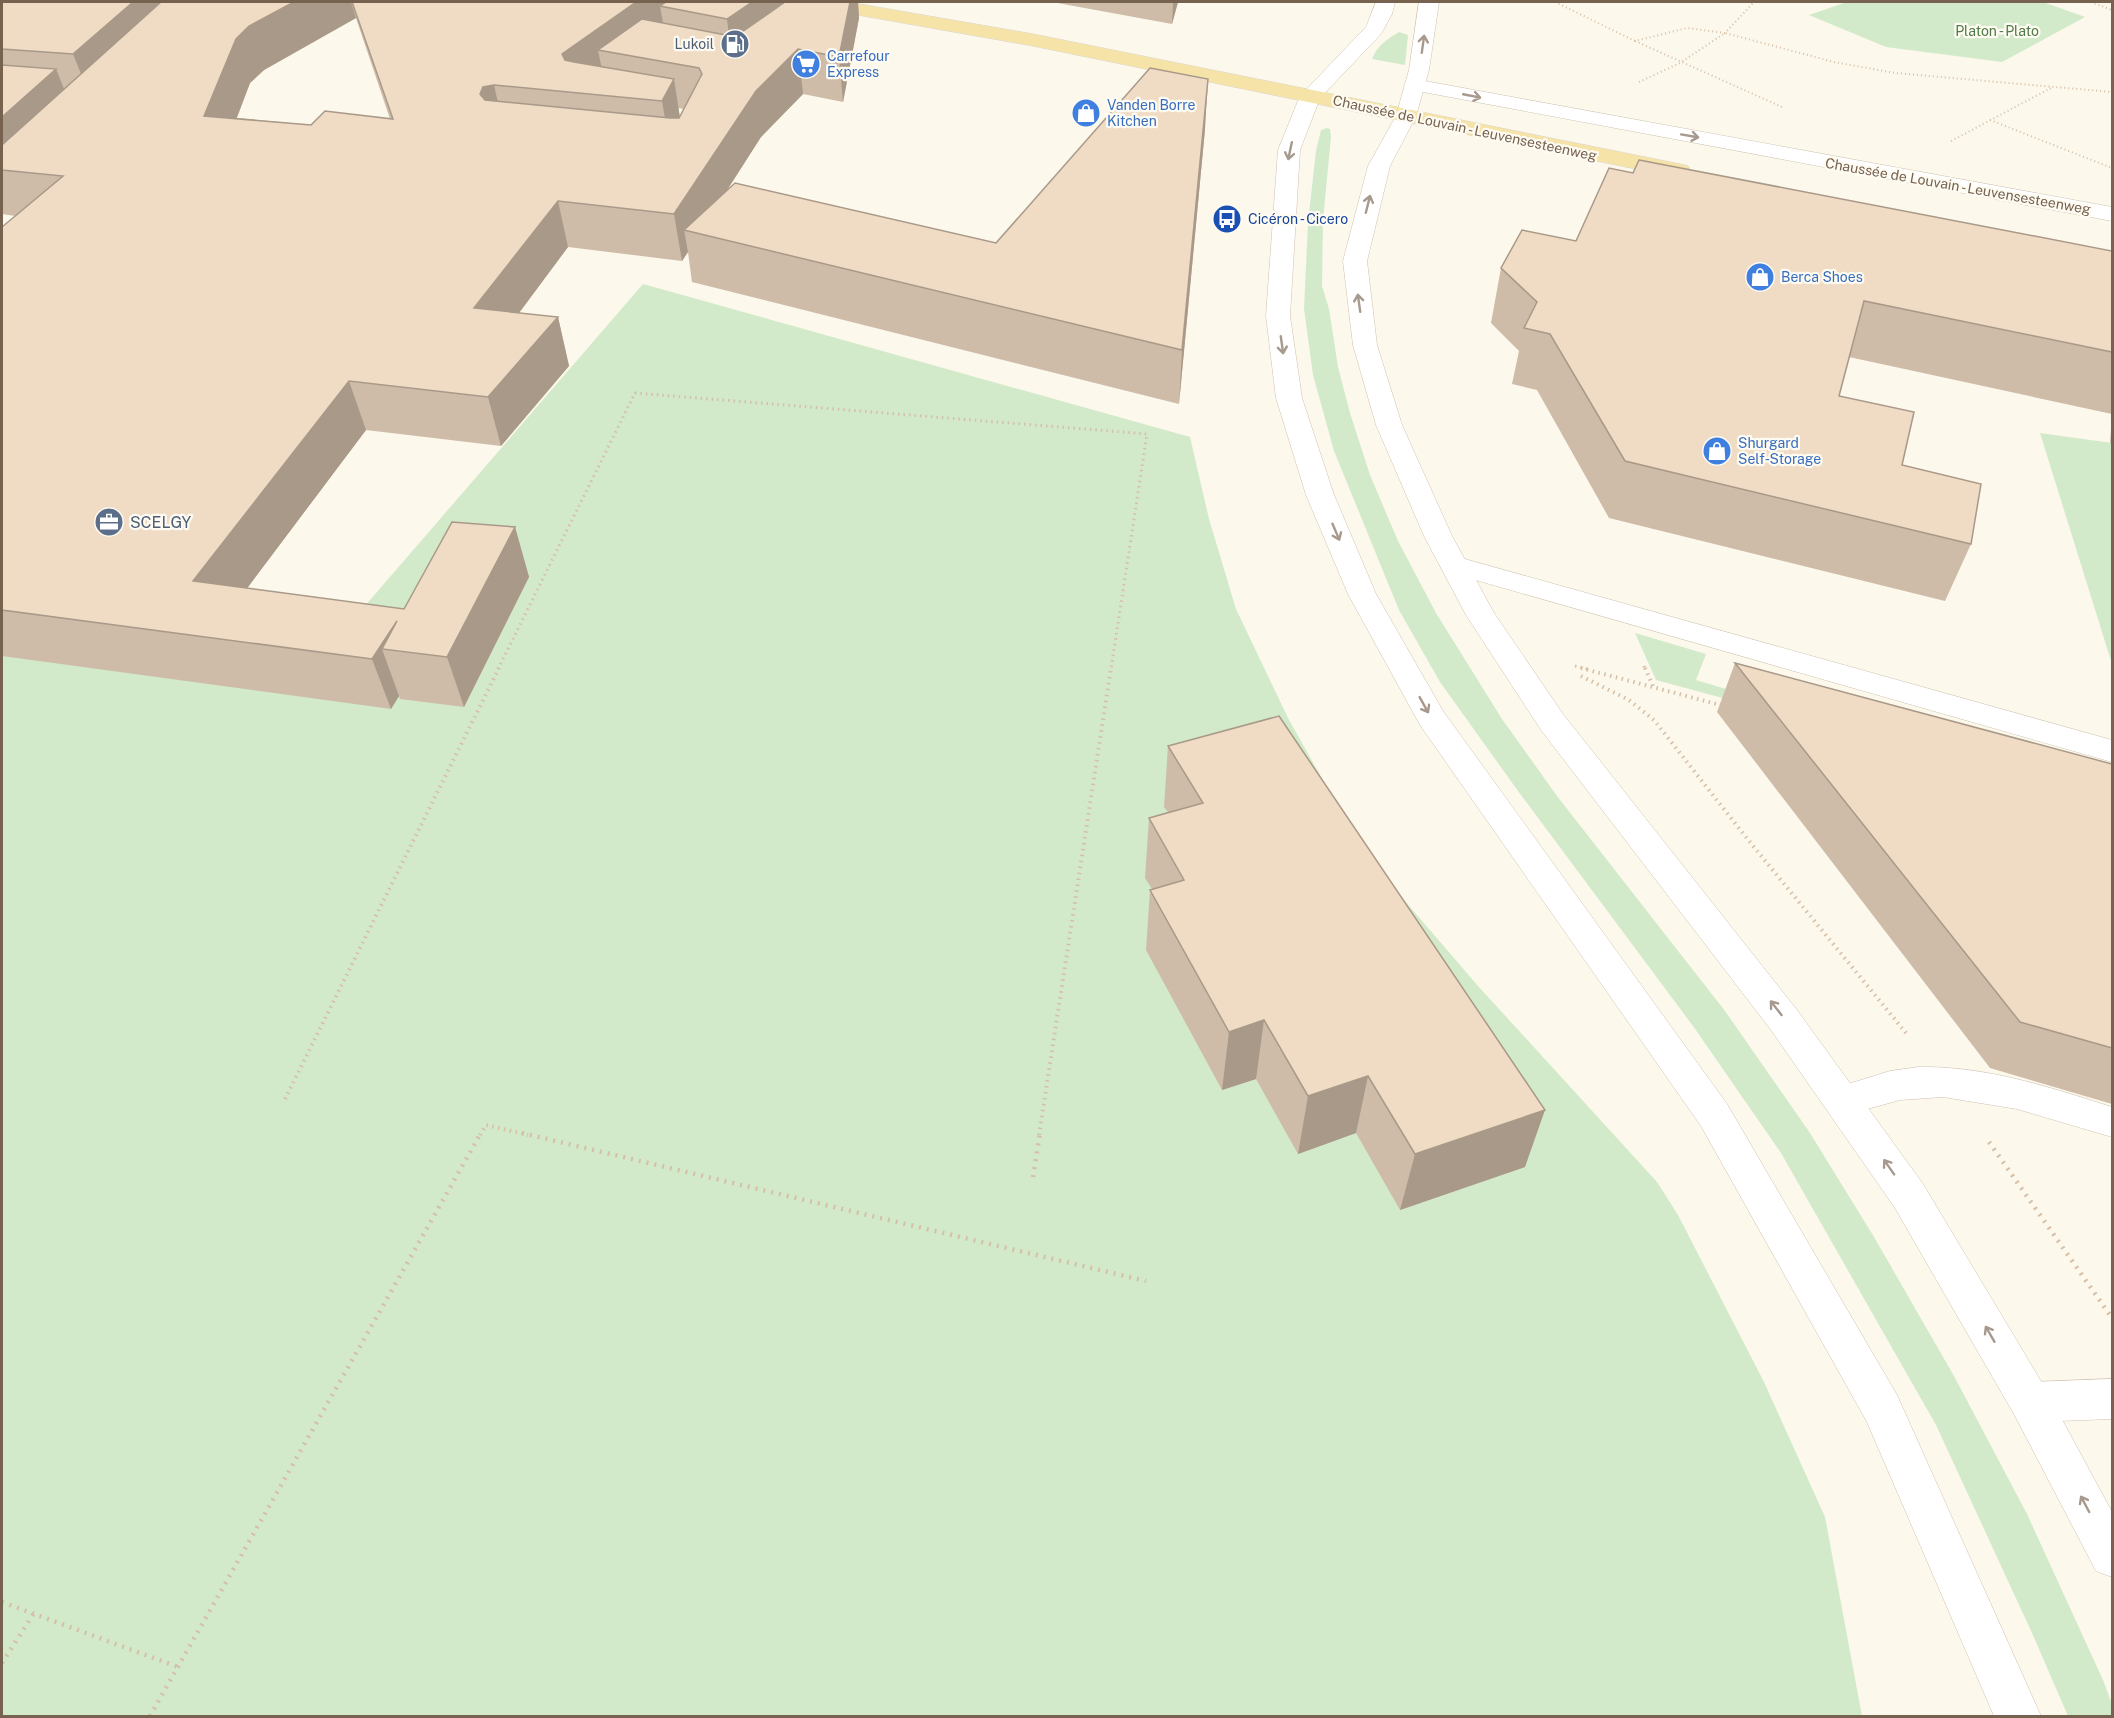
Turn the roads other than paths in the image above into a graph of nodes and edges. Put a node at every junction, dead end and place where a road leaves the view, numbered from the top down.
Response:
1 (1385, 2) edge
2 (1429, 2) edge
3 (824, 6) edge
4 (1414, 85) junction
5 (1310, 96) junction
6 (1406, 116) junction
7 (1703, 175) edge
8 (2112, 214) edge
9 (1454, 565) junction
10 (2112, 751) edge
11 (1842, 1101) junction
12 (2112, 1122) edge
13 (2112, 1399) edge
14 (2030, 1402) junction
15 (2112, 1556) edge
16 (2018, 1716) edge

1 - 5 main road
4 -> 2 main road
3 - 5 main road, Chaussée de Louvain - Leuvensesteenweg
4 - 6 main road
4 -> 8 main road, Chaussée de Louvain - Leuvensesteenweg
5 - 6 main road, Chaussée de Louvain - Leuvensesteenweg
5 -> 16 main road
6 - 7 main road, Chaussée de Louvain - Leuvensesteenweg
9 -> 6 main road
9 - 10 main road
11 -> 9 main road
11 - 12 main road
14 -> 11 main road
13 - 14 main road
15 -> 14 main road

